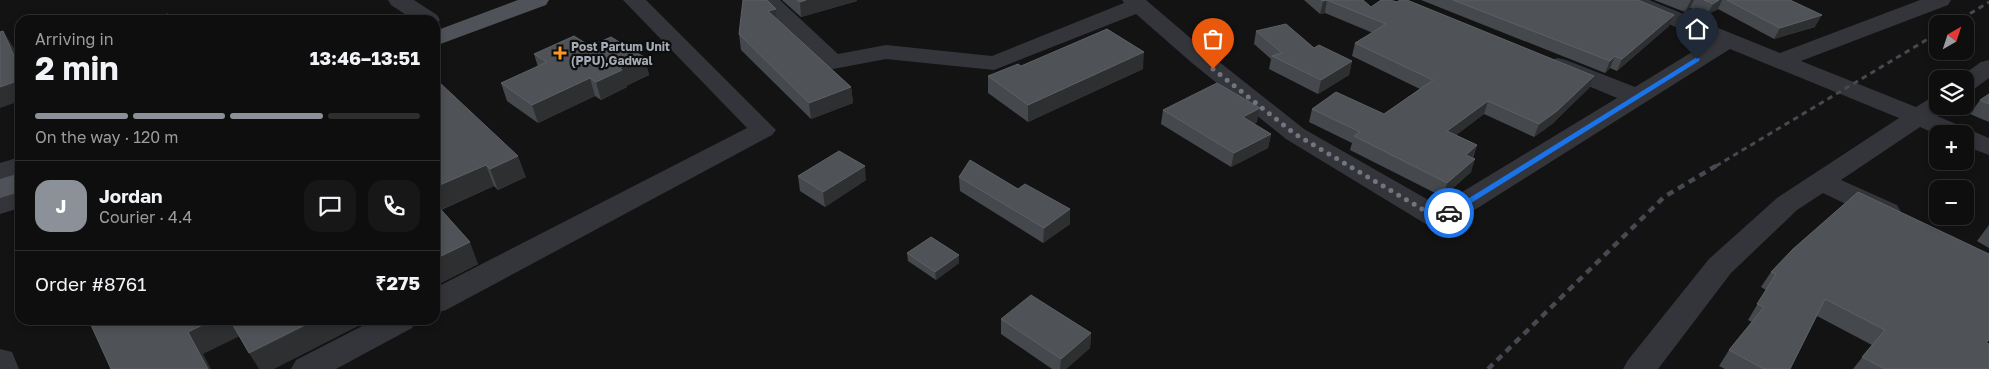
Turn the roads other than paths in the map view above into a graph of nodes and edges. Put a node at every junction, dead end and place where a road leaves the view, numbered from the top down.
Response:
1 (399, 0) edge
2 (495, 0) edge
3 (538, 0) edge
4 (634, 0) edge
5 (766, 0) edge
6 (1630, 0) edge
7 (1940, 0) edge
8 (1136, 2) edge
9 (422, 15) edge
10 (440, 30) edge
11 (440, 31) edge
12 (1727, 41) junction
13 (1540, 58) edge
14 (1781, 61) junction
15 (1989, 67) edge
16 (1974, 78) edge
17 (1637, 97) junction
18 (1928, 110) edge
19 (1947, 125) edge
20 (1974, 141) edge
21 (1989, 147) edge
22 (15, 167) edge
23 (0, 173) edge
24 (1822, 182) junction
25 (15, 184) edge
26 (0, 189) edge
27 (15, 200) edge
28 (0, 206) edge
29 (1910, 223) edge
30 (440, 299) edge
31 (392, 325) edge
32 (0, 361) edge
33 (2, 369) edge
34 (308, 369) edge
35 (1640, 369) edge

1 - 9 street
2 - 10 main road
3 - 11 main road
4 - 30 street
5 - 8 street
6 - 12 street
7 - 14 street
8 - 17 street
12 - 14 street
12 - 17 street
13 - 17 street
14 - 18 street
15 - 16 street
18 - 19 street
18 - 24 street
20 - 21 street
22 - 23 street
24 - 29 street
24 - 35 street
25 - 26 main road
27 - 28 street
31 - 34 street
32 - 33 street

